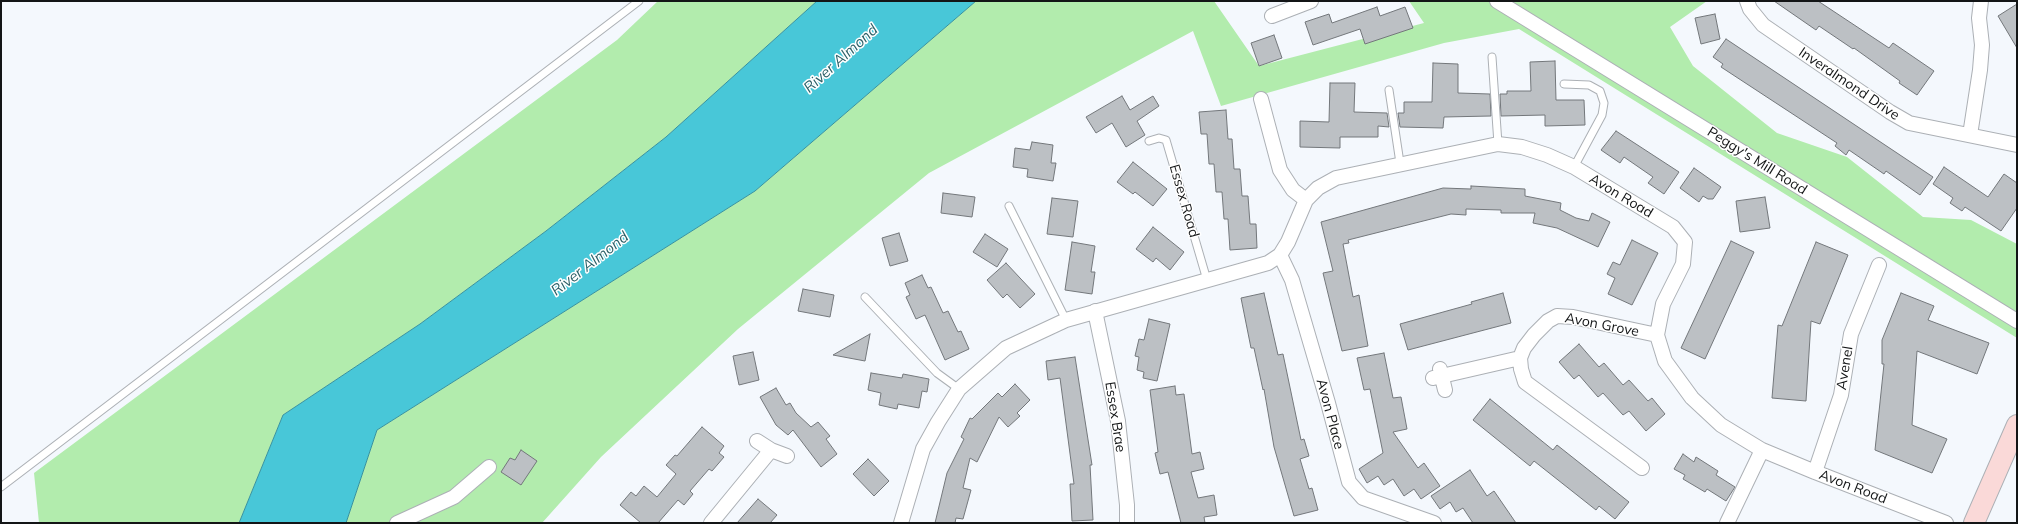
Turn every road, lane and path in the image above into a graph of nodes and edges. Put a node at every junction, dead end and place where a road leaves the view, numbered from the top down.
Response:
1 (639, 1) edge
2 (1311, 1) edge
3 (1497, 1) edge
4 (1747, 1) edge
5 (1980, 1) edge
6 (1272, 16) dead end
7 (1492, 57) dead end
8 (1564, 84) dead end
9 (1389, 90) dead end
10 (1261, 99) dead end
11 (1970, 135) junction
12 (1149, 141) dead end
13 (1498, 144) junction
14 (2017, 145) edge
15 (1400, 163) junction
16 (1574, 167) junction
17 (1306, 200) junction
18 (1009, 206) dead end
19 (1280, 255) junction
20 (1879, 265) dead end
21 (1206, 280) junction
22 (865, 297) dead end
23 (1095, 311) junction
24 (1066, 320) junction
25 (2017, 321) edge
26 (1657, 335) junction
27 (1520, 358) junction
28 (1440, 378) dead end
29 (960, 389) junction
30 (2017, 425) edge
31 (757, 441) dead end
32 (771, 450) junction
33 (1762, 450) junction
34 (787, 456) dead end
35 (490, 467) dead end
36 (1642, 468) dead end
37 (1815, 472) junction
38 (1, 487) edge
39 (397, 523) edge
40 (711, 523) edge
41 (902, 523) edge
42 (1127, 523) edge
43 (1434, 523) edge
44 (1727, 523) edge
45 (1946, 523) edge
46 (1974, 523) edge

1 - 38 lane
2 - 6 street
3 - 25 street, Peggy's Mill Road
4 - 11 street, Inveralmond Drive
5 - 11 street
7 - 13 lane
8 - 16 lane
9 - 15 lane
10 - 17 street
11 - 14 street, Inveralmond Drive
12 - 21 lane, Essex Road
13 - 15 street, Avon Road
13 - 16 street, Avon Road
15 - 17 street, Avon Road
16 - 26 street, Avon Road
17 - 19 street, Avon Road
18 - 24 lane
19 - 21 street
19 - 43 street, Avon Place
20 - 37 street, Avenel
21 - 23 street
22 - 29 lane
23 - 24 street
23 - 42 street, Essex Brae
24 - 29 street
26 - 27 street, Avon Grove
26 - 33 street, Avon Road
27 - 28 street
27 - 36 street
29 - 41 street
30 - 46 street
31 - 32 street
32 - 34 street
32 - 40 street
33 - 37 street, Avon Road
33 - 44 street
35 - 39 street
37 - 45 street, Avon Road

